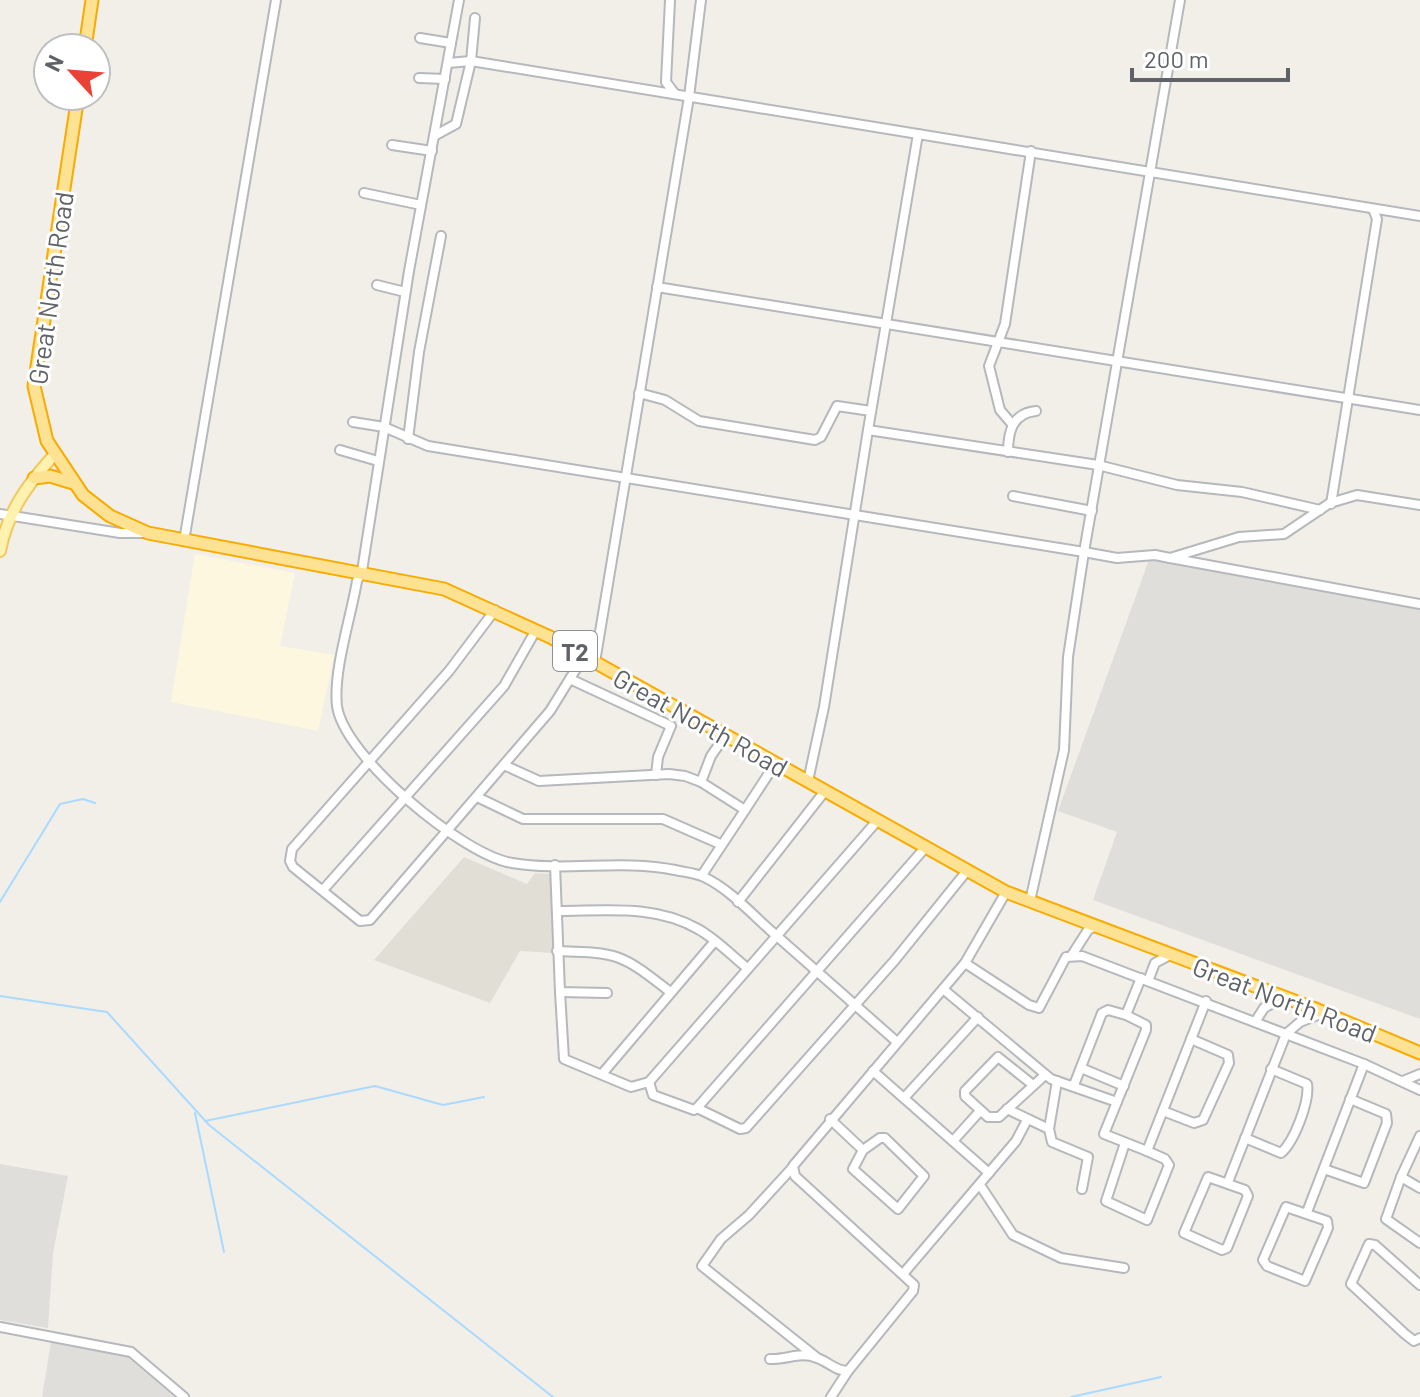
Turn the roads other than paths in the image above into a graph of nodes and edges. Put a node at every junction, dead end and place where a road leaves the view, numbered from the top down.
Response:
1 (92, 0) edge
2 (276, 0) edge
3 (459, 0) edge
4 (670, 0) edge
5 (701, 0) edge
6 (1180, 0) edge
7 (475, 18) dead end
8 (87, 32) edge
9 (420, 38) dead end
10 (451, 43) junction
11 (471, 61) junction
12 (448, 63) junction
13 (419, 78) dead end
14 (445, 79) junction
15 (675, 94) junction
16 (689, 97) junction
17 (75, 112) edge
18 (918, 134) junction
19 (434, 136) junction
20 (392, 145) dead end
21 (432, 151) junction
22 (1031, 151) junction
23 (1149, 173) junction
24 (364, 193) dead end
25 (421, 205) junction
26 (1378, 212) junction
27 (1420, 216) edge
28 (441, 236) dead end
29 (377, 285) dead end
30 (657, 287) junction
31 (405, 292) junction
32 (886, 324) junction
33 (996, 342) junction
34 (1116, 363) junction
35 (639, 393) junction
36 (1347, 399) junction
37 (1420, 410) edge
38 (871, 411) junction
39 (1036, 411) dead end
40 (353, 422) dead end
41 (1012, 424) junction
42 (384, 427) junction
43 (868, 430) junction
44 (408, 439) junction
45 (340, 450) dead end
46 (1008, 452) junction
47 (55, 454) junction
48 (378, 461) junction
49 (1098, 465) junction
50 (34, 478) junction
51 (626, 478) junction
52 (74, 483) junction
53 (1013, 496) dead end
54 (1331, 504) junction
55 (1420, 505) edge
56 (1320, 510) junction
57 (1092, 511) junction
58 (5, 514) edge
59 (856, 515) junction
60 (148, 533) junction
61 (184, 541) junction
62 (0, 551) edge
63 (1084, 552) junction
64 (1170, 558) junction
65 (362, 571) junction
66 (1420, 604) edge
67 (495, 610) junction
68 (536, 630) junction
69 (589, 659) junction
70 (570, 679) junction
71 (725, 736) junction
72 (368, 760) junction
73 (775, 764) junction
74 (504, 765) junction
75 (656, 775) junction
76 (808, 781) junction
77 (701, 782) junction
78 (825, 791) junction
79 (408, 797) junction
80 (477, 797) junction
81 (745, 810) junction
82 (877, 821) junction
83 (447, 830) junction
84 (720, 844) junction
85 (924, 849) junction
86 (555, 865) junction
87 (966, 872) junction
88 (702, 875) junction
89 (323, 890) junction
90 (1006, 892) junction
91 (1030, 901) junction
92 (738, 902) junction
93 (558, 911) junction
94 (1096, 926) junction
95 (776, 935) junction
96 (715, 941) junction
97 (557, 951) junction
98 (1072, 955) junction
99 (1170, 955) junction
100 (965, 963) junction
101 (747, 968) junction
102 (816, 969) junction
103 (1144, 979) junction
104 (943, 989) junction
105 (669, 991) junction
106 (560, 992) junction
107 (607, 993) dead end
108 (1283, 997) junction
109 (1206, 1001) junction
110 (853, 1003) junction
111 (1324, 1012) junction
112 (1126, 1015) junction
113 (978, 1017) junction
114 (1255, 1022) junction
115 (1286, 1034) junction
116 (1191, 1039) junction
117 (897, 1042) junction
118 (1420, 1053) edge
119 (1364, 1064) junction
120 (1081, 1068) junction
121 (1271, 1069) junction
122 (873, 1071) junction
123 (602, 1074) junction
124 (1420, 1074) edge
125 (1045, 1075) junction
126 (1057, 1081) junction
127 (1403, 1081) junction
128 (649, 1082) junction
129 (1033, 1085) junction
130 (1074, 1085) junction
131 (1124, 1086) junction
132 (1420, 1090) edge
133 (904, 1098) junction
134 (1350, 1099) junction
135 (1117, 1102) junction
136 (697, 1108) junction
137 (1007, 1109) junction
138 (980, 1111) junction
139 (1163, 1111) junction
140 (830, 1119) junction
141 (1027, 1120) junction
142 (1049, 1129) junction
143 (1420, 1136) edge
144 (1245, 1138) junction
145 (953, 1141) junction
146 (1125, 1143) junction
147 (863, 1150) junction
148 (1147, 1151) junction
149 (793, 1166) junction
150 (1324, 1169) junction
151 (989, 1173) junction
152 (1401, 1177) junction
153 (1228, 1182) junction
154 (980, 1185) junction
155 (1420, 1188) edge
156 (1082, 1189) dead end
157 (1307, 1212) junction
158 (1420, 1243) edge
159 (1124, 1268) dead end
160 (903, 1274) junction
161 (1420, 1285) edge
162 (0, 1327) edge
163 (1420, 1338) edge
164 (817, 1357) junction
165 (770, 1359) dead end
166 (848, 1371) junction
167 (184, 1397) edge
168 (831, 1397) edge

1 - 8 highway
2 - 61 street
3 - 10 street
4 - 15 street
5 - 16 street
6 - 23 street
7 - 11 street
9 - 10 street
10 - 12 street
11 - 12 street
11 - 15 street
11 - 19 street
12 - 14 street
13 - 14 street
14 - 19 street
15 - 16 street
16 - 18 street
16 - 30 street
17 - 47 highway, Great North Road / T2
18 - 22 street
18 - 32 street
19 - 21 street
20 - 21 street
21 - 25 street
22 - 23 street
22 - 33 street
23 - 26 street
23 - 34 street
24 - 25 street
25 - 31 street
26 - 27 street
26 - 36 street
28 - 44 street
29 - 31 street
30 - 32 street
30 - 35 street
31 - 42 street
32 - 33 street
32 - 38 street
33 - 34 street
33 - 41 street
34 - 36 street
34 - 49 street
35 - 38 street
35 - 51 street
36 - 37 street
36 - 54 street
38 - 43 street
39 - 41 street
40 - 42 street
41 - 46 street
42 - 44 street
42 - 48 street
43 - 46 street
43 - 59 street
44 - 51 street
45 - 48 street
46 - 49 street
47 - 50 main road
47 - 52 highway, Great North Road / T2
48 - 65 street
49 - 56 street
49 - 57 street
50 - 52 highway
50 - 58 main road
51 - 59 street
51 - 69 street
52 - 60 highway, Great North Road / T2
53 - 57 street
54 - 55 street
54 - 56 street
56 - 64 street
57 - 63 street
58 - 60 street
58 - 62 main road
59 - 63 street
59 - 76 street
60 - 61 highway, Great North Road / T2
61 - 65 highway, Great North Road / T2
63 - 64 street
63 - 91 street
64 - 66 street
65 - 67 highway, Great North Road / T2
65 - 72 street
67 - 68 highway, Great North Road / T2
67 - 72 street
68 - 69 highway, Great North Road / T2
68 - 79 street
69 - 70 street
69 - 71 highway, Great North Road / T2
70 - 74 street
70 - 75 street
71 - 73 highway, Great North Road / T2
71 - 77 street
72 - 79 street
72 - 89 street
73 - 76 highway, Great North Road / T2
73 - 81 street
74 - 75 street
74 - 80 street
75 - 77 street
76 - 78 highway, Great North Road / T2
77 - 81 street
78 - 82 highway, Great North Road / T2
78 - 92 street
79 - 83 street
79 - 89 street
80 - 83 street
80 - 84 street
81 - 84 street
82 - 85 highway, Great North Road / T2
82 - 95 street
83 - 86 street
83 - 89 street
84 - 88 street
85 - 87 highway, Great North Road / T2
85 - 102 street
86 - 88 street
86 - 93 street
87 - 90 highway, Great North Road / T2
87 - 110 street
88 - 92 street
90 - 91 highway, Great North Road / T2
90 - 100 street
91 - 94 highway, Great North Road / T2
92 - 95 street
93 - 96 street
93 - 97 street
94 - 98 street
94 - 99 highway, Great North Road / T2
95 - 101 street
95 - 102 street
96 - 101 street
96 - 105 street
97 - 105 street
97 - 106 street
98 - 100 street
98 - 103 street
99 - 103 street
99 - 108 highway, Great North Road / T2
100 - 104 street
101 - 128 street
102 - 110 street
102 - 136 street
103 - 109 street
103 - 112 street
104 - 113 street
104 - 117 street
105 - 123 street
106 - 107 street
106 - 123 street
108 - 111 highway, Great North Road / T2
108 - 114 street
109 - 114 street
109 - 116 street
110 - 117 street
110 - 136 street
111 - 115 street
111 - 118 highway, Great North Road / T2
112 - 120 street
112 - 131 street
113 - 125 street
113 - 133 street
114 - 115 street
115 - 119 street
115 - 121 street
116 - 139 street
116 - 139 street
117 - 122 street
119 - 127 street
119 - 134 street
120 - 130 street
120 - 131 street
121 - 144 street
121 - 144 street
122 - 133 street
122 - 140 street
123 - 128 street
124 - 127 street
125 - 126 street
125 - 129 street
126 - 130 street
126 - 142 street
127 - 132 street
128 - 136 street
129 - 137 street
129 - 138 street
130 - 135 street
131 - 135 street
133 - 145 street
134 - 150 street
134 - 150 street
135 - 146 street
137 - 138 street
137 - 141 street
138 - 145 street
139 - 148 street
140 - 147 street
140 - 149 street
141 - 142 street
141 - 151 street
142 - 156 street
143 - 152 street
144 - 153 street
145 - 151 street
146 - 148 street
146 - 148 street
147 - 147 street
149 - 160 street
149 - 164 street
150 - 157 street
151 - 154 street
152 - 155 street
152 - 158 street
153 - 153 street
154 - 159 street
154 - 160 street
157 - 157 street
160 - 166 street
161 - 163 street
162 - 167 street
164 - 165 street
164 - 166 street
166 - 168 street

